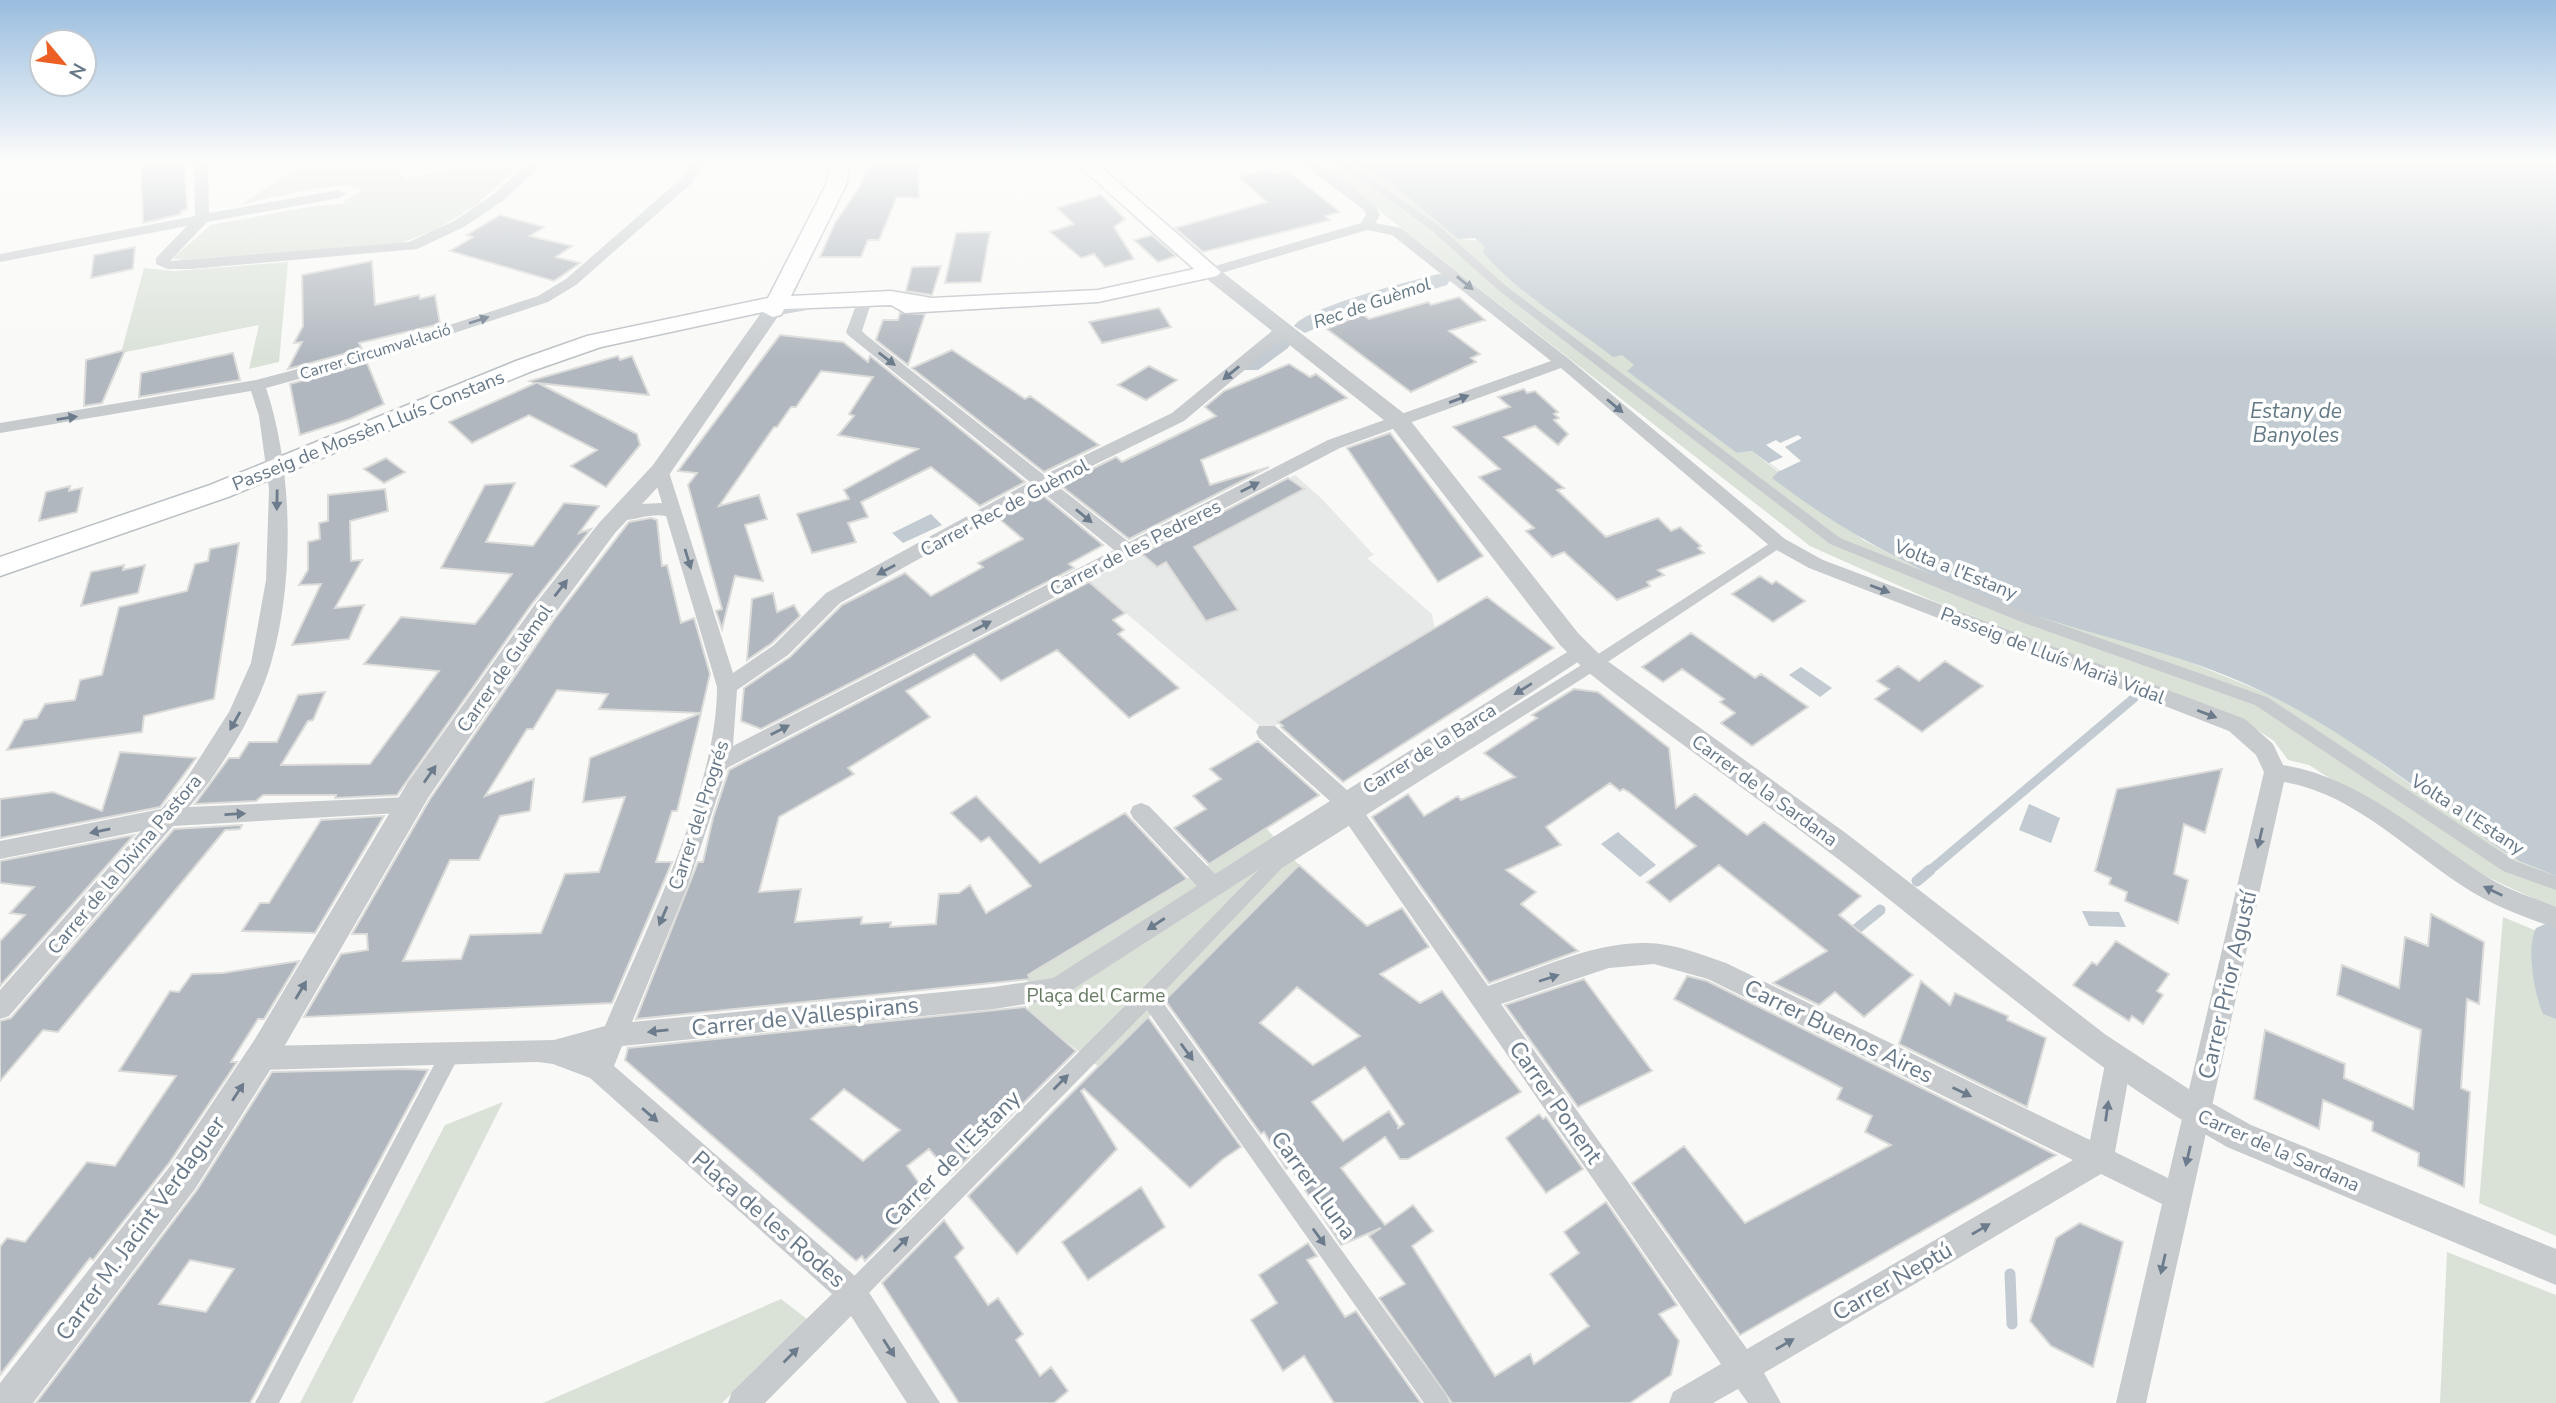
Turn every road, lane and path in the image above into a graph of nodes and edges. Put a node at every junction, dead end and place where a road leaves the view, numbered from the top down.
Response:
1 (153, 228) edge
2 (193, 228) edge
3 (448, 228) edge
4 (632, 228) edge
5 (814, 228) edge
6 (1160, 228) edge
7 (1358, 228) edge
8 (1387, 228) edge
9 (1436, 228) edge
10 (0, 258) edge
11 (1210, 272) junction
12 (917, 301) junction
13 (863, 305) junction
14 (774, 307) junction
15 (1284, 329) junction
16 (1563, 362) junction
17 (257, 385) junction
18 (1398, 420) junction
19 (0, 428) edge
20 (274, 470) junction
21 (661, 470) junction
22 (1043, 483) junction
23 (674, 512) junction
24 (620, 515) junction
25 (1777, 543) junction
26 (1128, 551) junction
27 (0, 567) edge
28 (1586, 657) junction
29 (727, 687) junction
30 (1267, 732) dead end
31 (720, 761) junction
32 (2275, 772) junction
33 (409, 806) junction
34 (1348, 807) junction
35 (1141, 812) dead end
36 (167, 817) junction
37 (0, 850) edge
38 (2556, 883) edge
39 (1213, 887) junction
40 (2556, 918) edge
41 (1148, 996) junction
42 (1484, 999) junction
43 (0, 1008) edge
44 (613, 1035) junction
45 (451, 1052) junction
46 (554, 1052) junction
47 (263, 1053) junction
48 (2118, 1064) junction
49 (599, 1070) junction
50 (2197, 1115) junction
51 (2100, 1159) junction
52 (2179, 1198) junction
53 (2556, 1267) edge
54 (853, 1293) junction
55 (1742, 1368) junction
56 (9, 1403) edge
57 (267, 1403) edge
58 (743, 1403) edge
59 (925, 1403) edge
60 (1438, 1403) edge
61 (1684, 1403) edge
62 (1766, 1403) edge
63 (2132, 1403) edge

1 - 10 street
2 - 3 street
17 -> 4 street, Carrer Circumval·lació
5 - 14 main road
6 - 11 main road, Carrer de la Sardana
7 - 11 street, Passeig de Mossèn Lluís Constans
8 -> 16 street, Passeig de Lluís Marià Vidal
9 - 38 street, Volta a l'Estany
11 - 12 main road, Passeig de Mossèn Lluís Constans
11 - 15 street, Carrer de la Sardana
12 - 13 main road, Passeig de Mossèn Lluís Constans
12 - 14 main road, Passeig de Mossèn Lluís Constans
13 - 14 main road, Passeig de Mossèn Lluís Constans
13 -> 22 street
14 - 20 main road, Passeig de Mossèn Lluís Constans
14 - 21 street, Carrer de Guèmol
15 - 18 street, Carrer de la Sardana
15 -> 22 street, Carrer Rec de Guèmol
18 -> 16 street, Carrer de les Pedreres
16 -> 25 street, Passeig de Lluís Marià Vidal
19 -> 17 street, Carrer Circumval·lació
17 - 20 street, Carrer de la Divina Pastora
26 -> 18 street, Carrer de les Pedreres
18 - 28 street, Carrer de la Sardana
20 - 27 main road, Passeig de Mossèn Lluís Constans
20 -> 36 street, Carrer de la Divina Pastora
21 - 23 street, Carrer del Progrés
21 - 24 street, Carrer de Guèmol
22 -> 26 street
22 -> 29 street, Carrer Rec de Guèmol
23 - 24 street
23 -> 29 street, Carrer del Progrés
33 -> 24 street, Carrer de Guèmol
25 - 28 street, Carrer de la Barca
25 -> 32 street, Passeig de Lluís Marià Vidal
31 -> 26 street, Carrer de les Pedreres
28 - 34 street, Carrer de la Barca
28 - 48 street, Carrer de la Sardana
29 - 31 street, Carrer del Progrés
30 - 34 street, Carrer Ponent
31 -> 44 street, Carrer del Progrés
40 -> 32 street
32 -> 50 street, Carrer Prior Agustí
36 -> 33 street
47 -> 33 street, Carrer de Guèmol
34 - 39 street, Carrer de la Barca
34 - 41 street
34 - 42 street, Carrer Ponent
35 - 39 street
36 -> 37 street
36 - 43 street, Carrer de la Divina Pastora
39 -> 44 street, Carrer de Vallespirans
54 -> 41 street, Carrer de l'Estany
41 -> 60 street, Carrer Lluna
42 -> 51 street, Carrer Buenos Aires
42 - 55 street, Carrer Ponent
44 - 46 street, Carrer de Vallespirans
44 - 49 street, Carrer del Progrés
45 - 46 street, Carrer de Vallespirans
45 - 47 street, Carrer de Vallespirans
45 - 57 street
46 - 49 street, Carrer de Vallespirans
56 -> 47 street, Carrer M. Jacint Verdaguer
48 - 50 street, Carrer de la Sardana
51 -> 48 street
49 -> 54 street, Plaça de les Rodes
50 -> 52 street, Carrer Prior Agustí
50 - 53 street, Carrer de la Sardana
51 - 52 street, Carrer Buenos Aires
55 -> 51 street, Carrer Neptú
52 -> 63 street, Carrer Prior Agustí
58 -> 54 street, Plaça de les Rodes
54 -> 59 street
55 - 61 street, Carrer Neptú
55 - 62 street, Carrer Ponent

